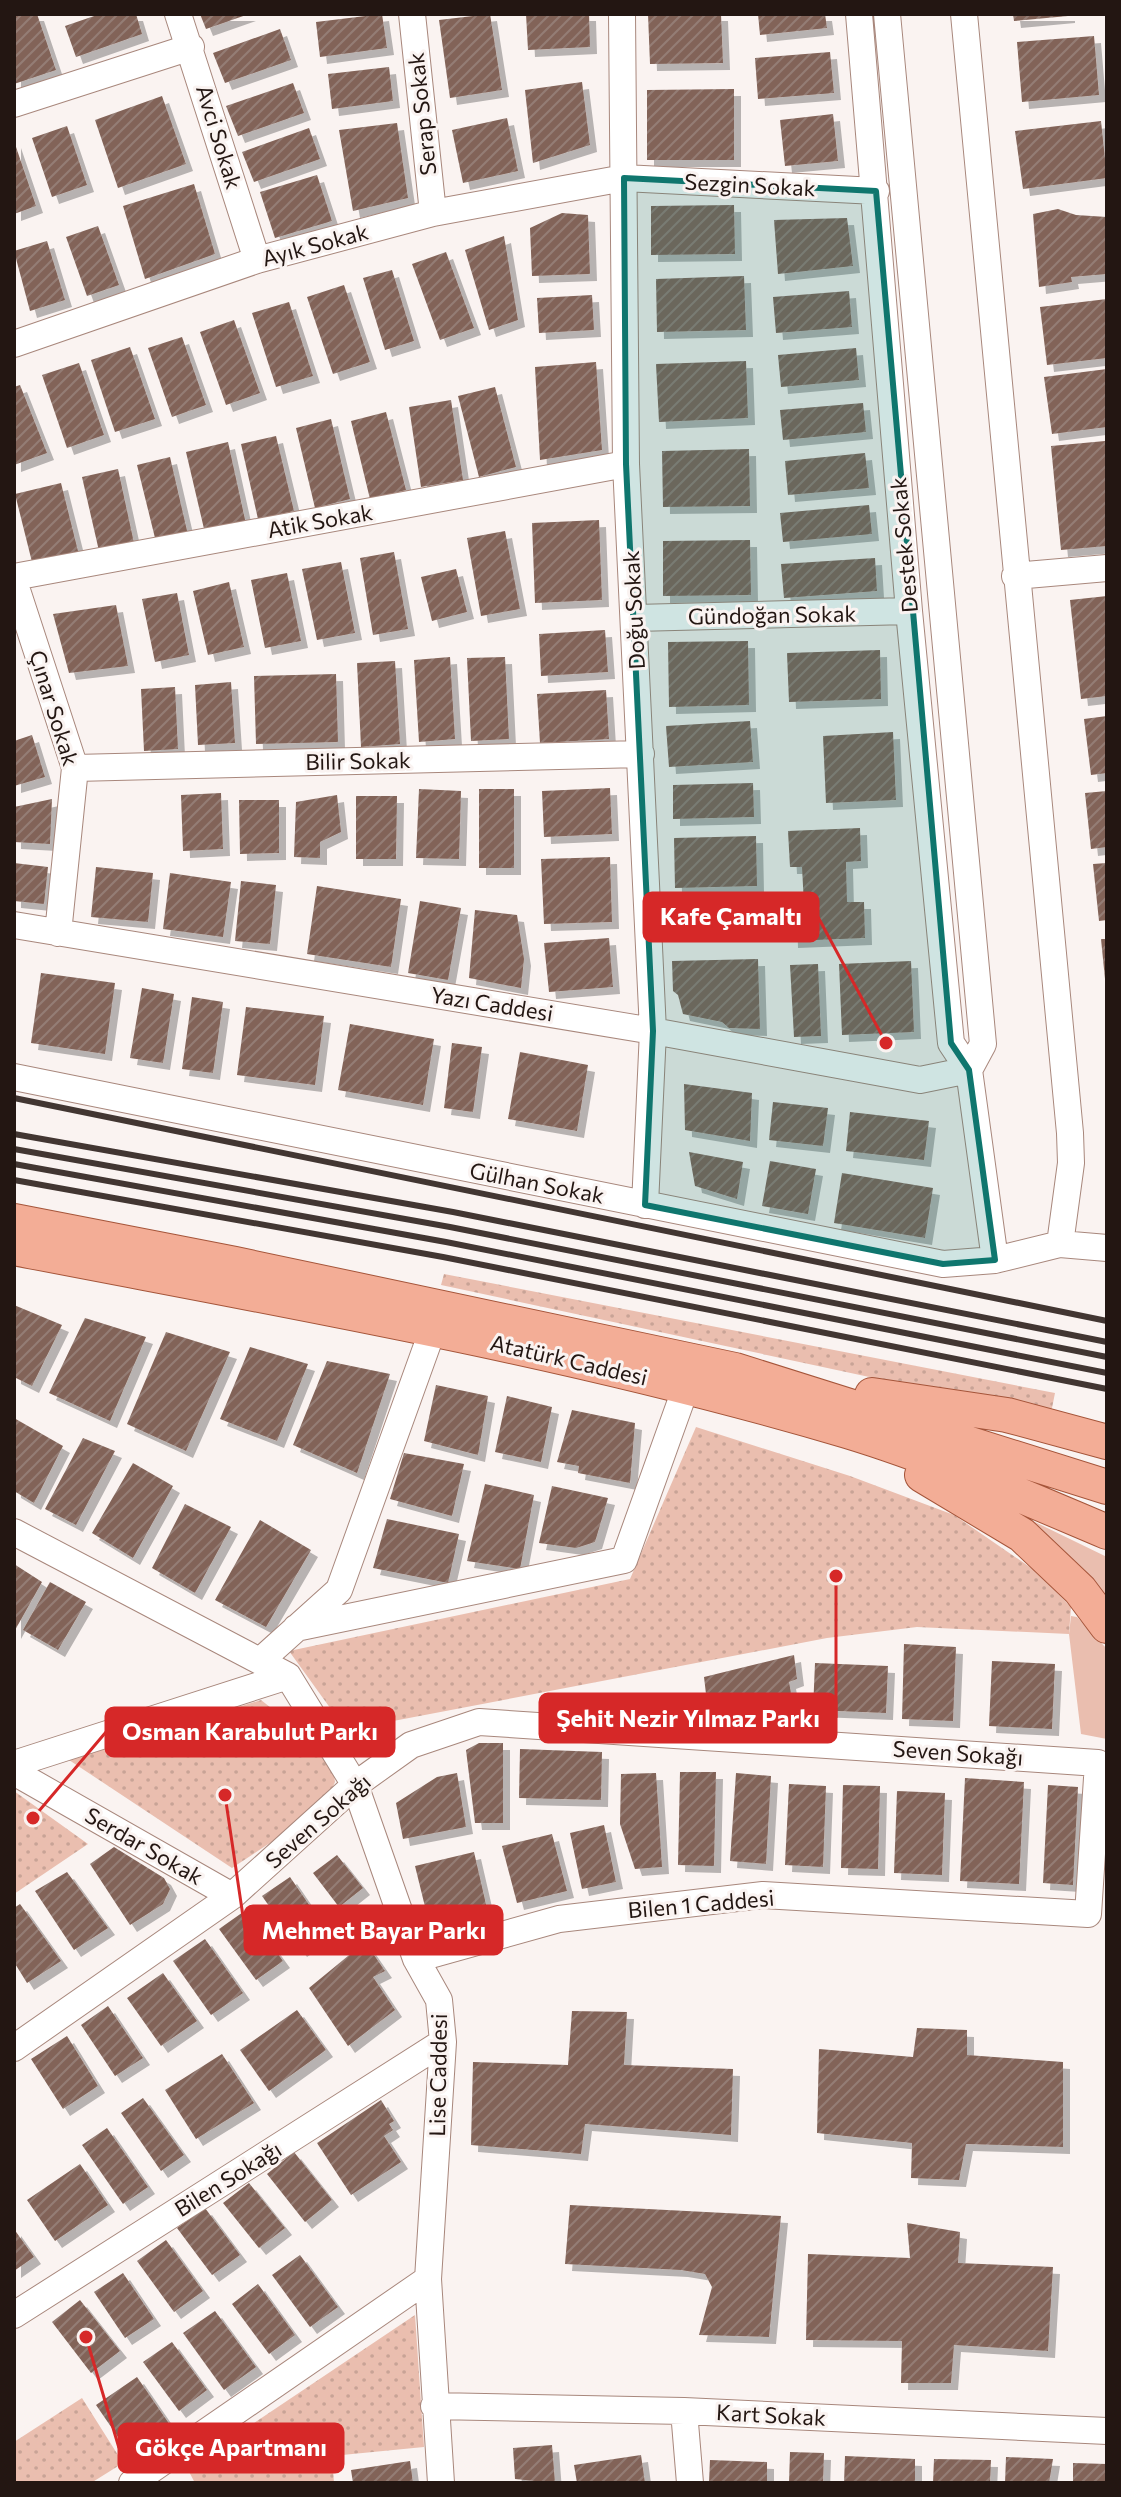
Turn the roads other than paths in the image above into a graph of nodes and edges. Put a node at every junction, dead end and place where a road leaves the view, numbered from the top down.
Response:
1 (178, 14) edge
2 (412, 14) edge
3 (622, 14) edge
4 (859, 14) edge
5 (887, 14) edge
6 (964, 14) edge
7 (191, 47) junction
8 (14, 104) edge
9 (624, 178) junction
10 (876, 191) junction
11 (433, 213) junction
12 (257, 260) junction
13 (14, 344) edge
14 (626, 464) junction
15 (1107, 568) edge
16 (1015, 576) junction
17 (14, 579) edge
18 (909, 611) junction
19 (635, 618) junction
20 (641, 754) junction
21 (75, 768) junction
22 (14, 925) edge
23 (58, 933) junction
24 (653, 1031) junction
25 (969, 1070) junction
26 (14, 1077) edge
27 (645, 1205) junction
28 (14, 1221) edge
29 (1060, 1244) junction
30 (14, 1248) edge
31 (1107, 1248) edge
32 (995, 1260) junction
33 (433, 1329) junction
34 (769, 1379) junction
35 (686, 1387) junction
36 (850, 1432) junction
37 (1107, 1442) edge
38 (1107, 1487) edge
39 (14, 1532) edge
40 (1107, 1532) edge
41 (1107, 1626) edge
42 (296, 1628) junction
43 (260, 1661) junction
44 (288, 1676) junction
45 (14, 1764) edge
46 (14, 1772) edge
47 (355, 1785) junction
48 (232, 1896) junction
49 (1088, 1914) joint
50 (416, 1959) junction
51 (443, 2042) junction
52 (14, 2048) edge
53 (428, 2279) junction
54 (14, 2315) edge
55 (434, 2406) junction
56 (684, 2411) junction
57 (1107, 2431) edge
58 (165, 2474) edge
59 (132, 2483) edge
60 (441, 2483) edge
61 (690, 2483) edge

1 - 7 street, Avci Sokak
2 - 11 street, Serap Sokak
3 - 9 street, Doğu Sokak
4 - 10 street, Destek Sokak
5 - 25 street, Destek Sokak
6 - 16 street
7 - 8 street
7 - 12 street, Avci Sokak
9 - 10 street, Sezgin Sokak
9 - 11 street, Ayık Sokak
9 - 14 street, Doğu Sokak
10 - 18 street, Destek Sokak
11 - 12 street, Ayık Sokak
12 - 13 street, Ayık Sokak
14 - 17 street, Atik Sokak
14 - 19 street, Doğu Sokak
15 - 16 street
16 - 29 street
17 - 21 street, Çınar Sokak
18 - 19 street, Gündoğan Sokak
18 - 25 street, Destek Sokak
19 - 20 street, Doğu Sokak
20 - 21 street, Bilir Sokak
20 - 24 street, Doğu Sokak
21 - 23 street, Çınar Sokak
22 - 23 street, Yazı Caddesi
23 - 24 street, Yazı Caddesi
24 - 25 street, Yazı Caddesi
24 - 27 street, Doğu Sokak
25 - 32 street, Destek Sokak
26 - 27 street, Gülhan Sokak
27 - 32 street, Gülhan Sokak
28 - 34 main road, Atatürk Caddesi
29 - 31 street, Gülhan Sokak
29 - 32 street, Gülhan Sokak
30 - 33 main road, Atatürk Caddesi
33 - 35 main road, Atatürk Caddesi
33 - 42 street
34 - 37 main road
34 - 38 main road, Atatürk Caddesi
35 - 36 main road, Atatürk Caddesi
35 - 42 street
36 - 40 main road, Atatürk Caddesi
36 - 41 main road
39 - 43 street
42 - 43 street
43 - 44 street
44 - 45 street
44 - 47 street, Lise Caddesi
46 - 48 street, Serdar Sokak
47 - 48 street, Seven Sokağı
47 - 49 street, Seven Sokağı
47 - 50 street, Lise Caddesi
48 - 52 street, Seven Sokağı
49 - 50 street, Bilen 1 Caddesi
50 - 51 street, Lise Caddesi
51 - 53 street, Lise Caddesi
51 - 54 street, Bilen Sokağı
53 - 55 street, Lise Caddesi
53 - 58 street
55 - 56 street, Kart Sokak
55 - 60 street, Lise Caddesi
56 - 57 street, Kart Sokak
56 - 61 street
58 - 59 street

